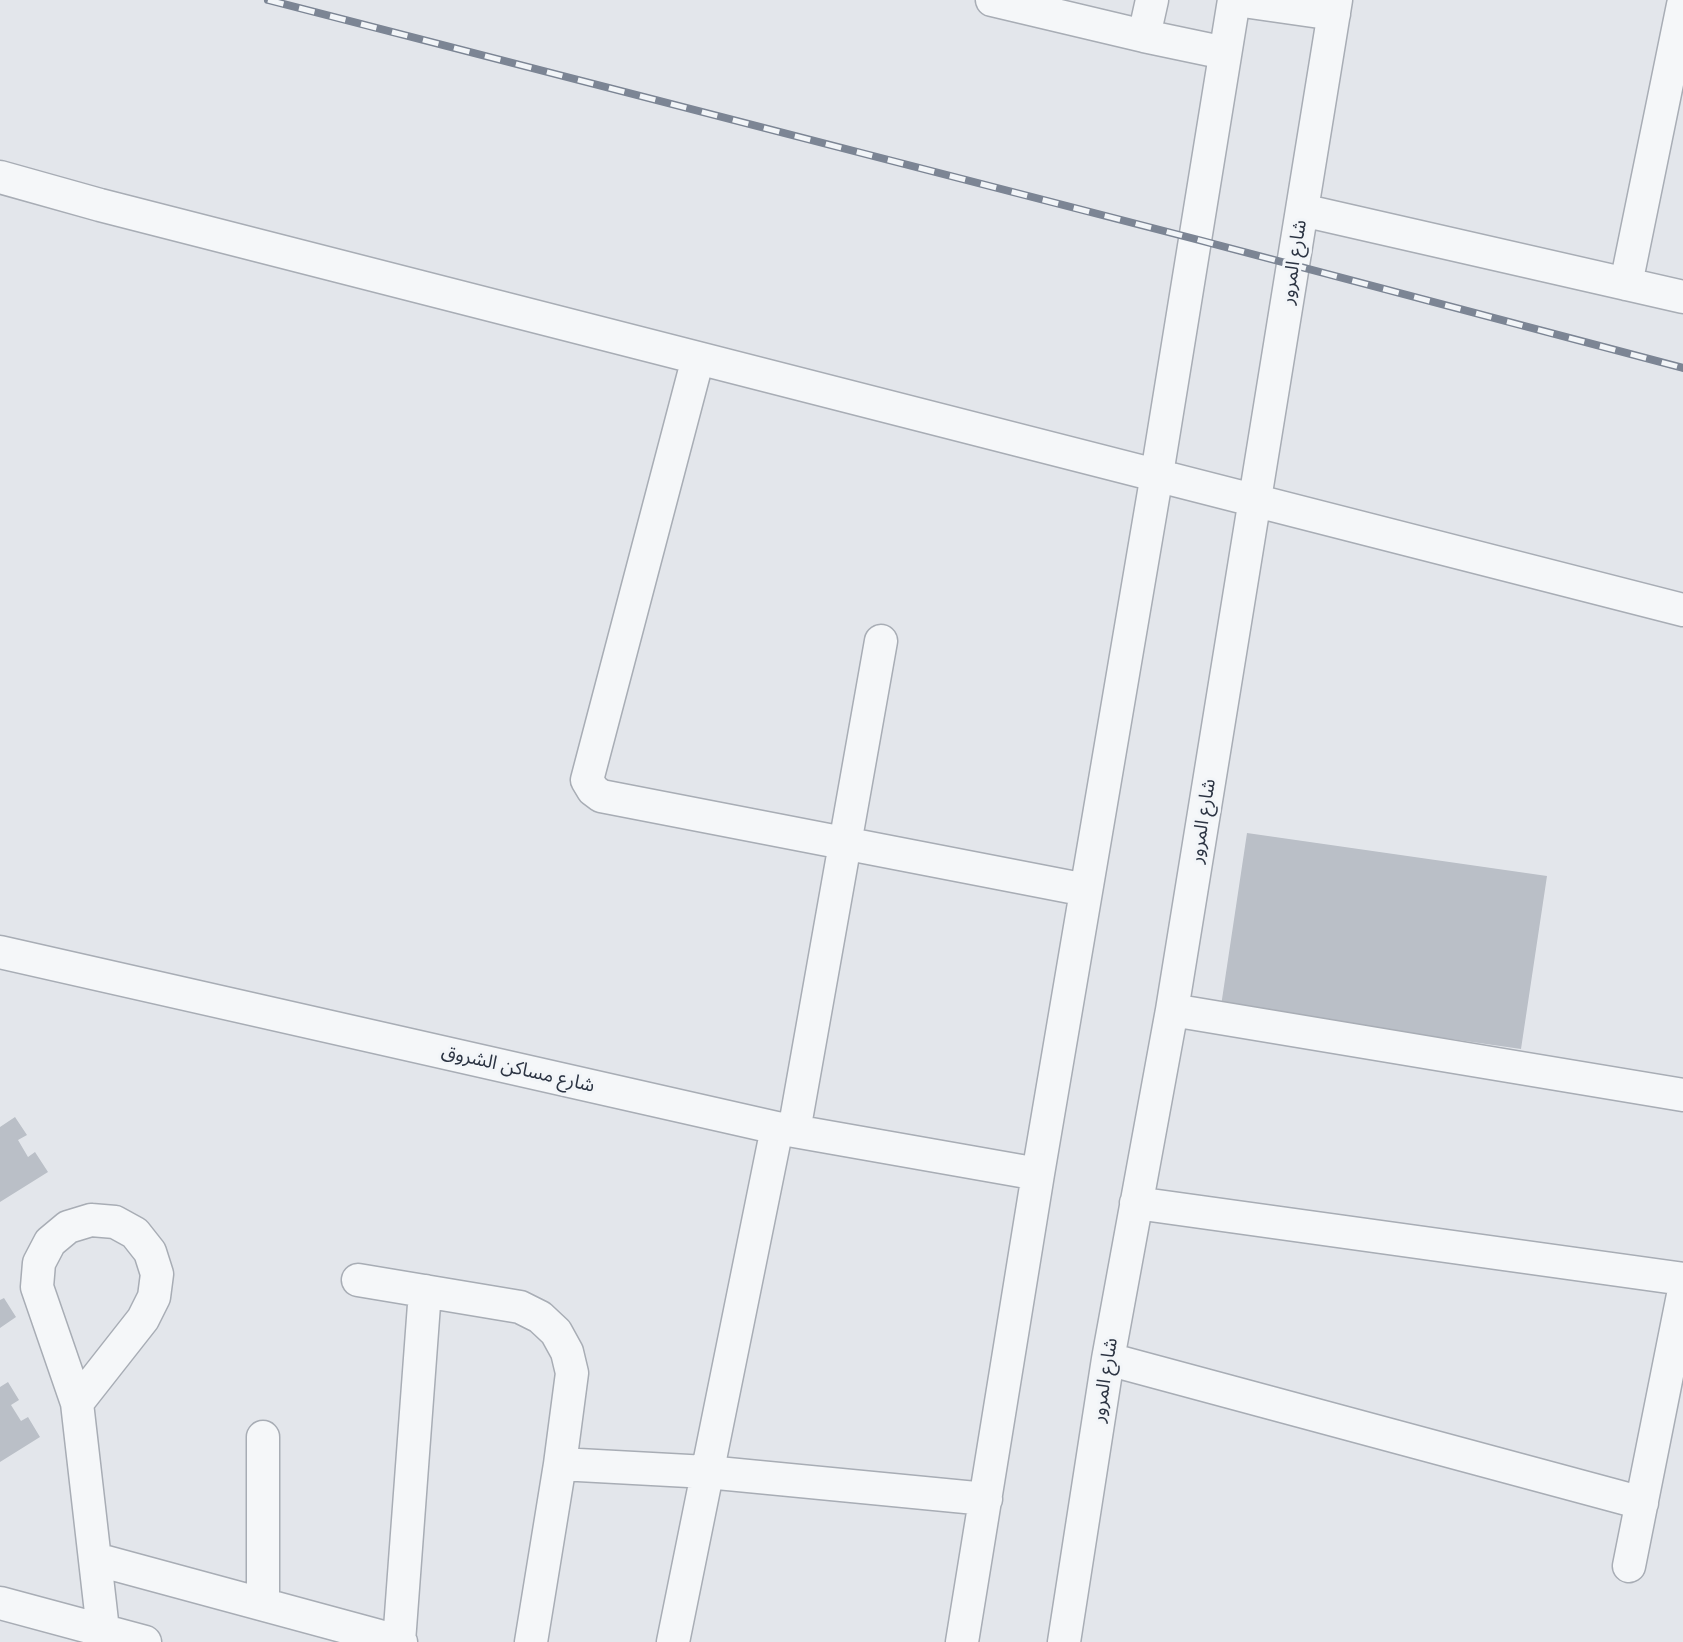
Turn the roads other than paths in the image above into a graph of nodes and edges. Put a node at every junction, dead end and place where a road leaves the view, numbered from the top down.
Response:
1 (992, 0) edge
2 (1152, 0) edge
3 (1235, 0) edge
4 (1683, 5) edge
5 (1335, 7) edge
6 (1144, 36) junction
7 (1225, 53) junction
8 (0, 177) edge
9 (1302, 210) junction
10 (1626, 284) junction
11 (1683, 297) edge
12 (698, 358) junction
13 (1157, 474) junction
14 (1256, 500) junction
15 (1683, 610) edge
16 (881, 640) dead end
17 (845, 844) junction
18 (1086, 890) junction
19 (0, 952) edge
20 (1171, 1010) junction
21 (1683, 1095) edge
22 (785, 1129) junction
23 (1038, 1174) junction
24 (1136, 1203) junction
25 (1683, 1279) edge
26 (358, 1280) dead end
27 (425, 1291) junction
28 (1683, 1295) edge
29 (1108, 1359) junction
30 (77, 1403) junction
31 (263, 1437) dead end
32 (559, 1464) junction
33 (707, 1472) junction
34 (986, 1499) junction
35 (1642, 1503) junction
36 (95, 1559) junction
37 (1629, 1566) dead end
38 (0, 1603) edge
39 (263, 1604) junction
40 (103, 1630) junction
41 (145, 1642) edge
42 (400, 1642) edge
43 (531, 1642) edge
44 (673, 1642) edge
45 (962, 1642) edge
46 (1064, 1642) edge

1 - 6 street
2 - 6 street
3 - 5 street
3 - 7 street
4 - 10 street
5 - 9 street, شارع المرور
6 - 7 street
7 - 13 street
8 - 12 street
9 - 10 street
9 - 14 street, شارع المرور
10 - 11 street
12 - 13 street
12 - 17 street
13 - 14 street
13 - 18 street
14 - 15 street
14 - 20 street, شارع المرور
16 - 17 street
17 - 18 street
17 - 22 street
18 - 23 street
19 - 22 street, شارع مساكن الشروق
20 - 21 street
20 - 24 street, شارع المرور
22 - 23 street, شارع مساكن الشروق
22 - 33 street
23 - 34 street
24 - 25 street
24 - 29 street, شارع المرور
26 - 27 street
27 - 32 street
27 - 42 street
28 - 35 street
29 - 35 street
29 - 46 street, شارع المرور
30 - 30 street
30 - 36 street
31 - 39 street
32 - 33 street
32 - 43 street
33 - 34 street
33 - 44 street
34 - 45 street
35 - 37 street
36 - 39 street
36 - 40 street
38 - 40 street
39 - 42 street
40 - 41 street

